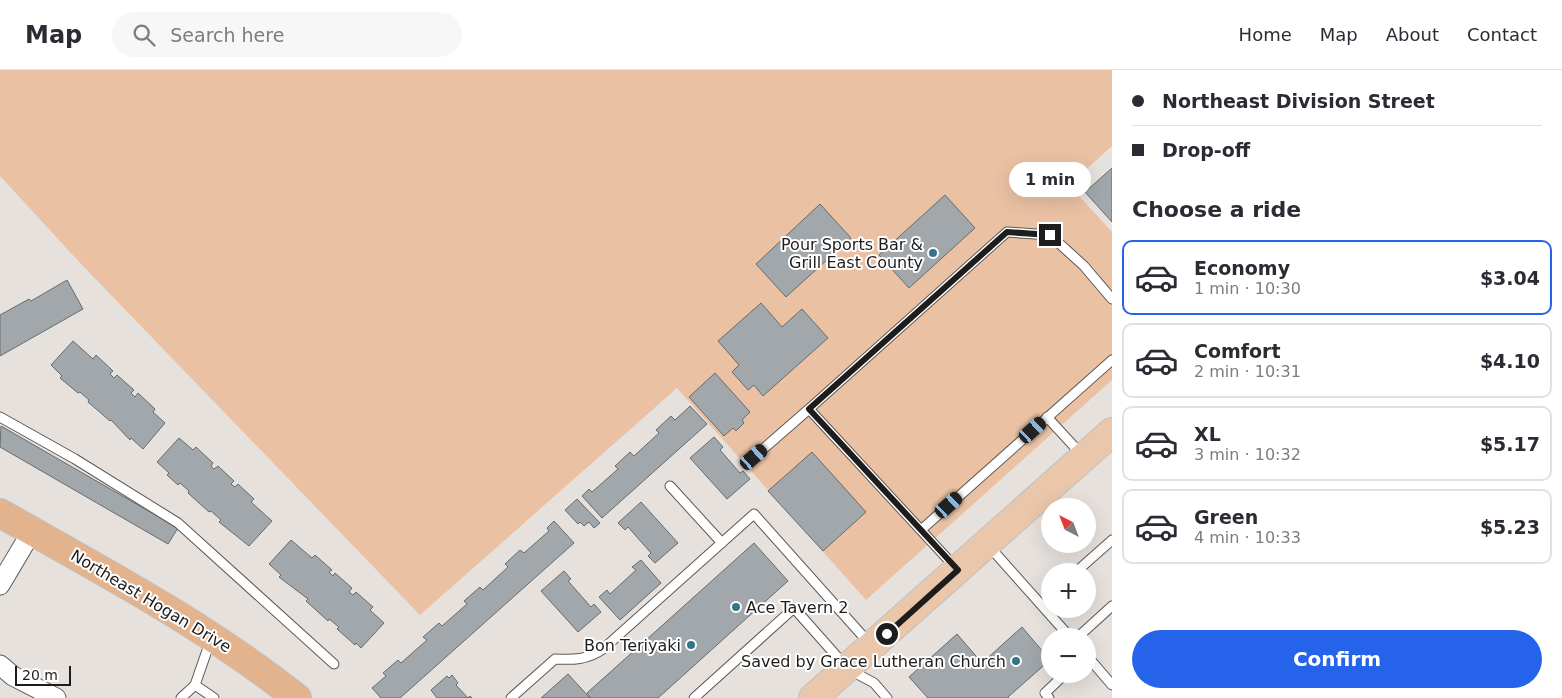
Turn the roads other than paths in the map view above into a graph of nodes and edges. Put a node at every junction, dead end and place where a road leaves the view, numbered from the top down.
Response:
1 (1112, 299) edge
2 (1112, 360) edge
3 (809, 409) junction
4 (0, 417) edge
5 (1047, 418) junction
6 (1101, 445) edge
7 (754, 457) dead end
8 (670, 486) dead end
9 (0, 513) edge
10 (921, 530) junction
11 (32, 531) junction
12 (1112, 540) edge
13 (722, 543) junction
14 (987, 544) junction
15 (1086, 563) edge
16 (958, 570) junction
17 (0, 585) edge
18 (1112, 606) edge
19 (1062, 628) edge
20 (1088, 628) edge
21 (212, 637) junction
22 (873, 646) junction
23 (334, 664) dead end
24 (0, 665) edge
25 (1096, 666) edge
26 (848, 669) junction
27 (1058, 683) edge
28 (195, 685) junction
29 (1112, 685) edge
30 (1047, 696) edge
31 (56, 698) edge
32 (181, 698) edge
33 (214, 698) edge
34 (297, 698) edge
35 (511, 698) edge
36 (694, 698) edge
37 (813, 698) edge
38 (887, 698) edge

1 - 3 lane
2 - 5 lane
3 - 7 lane
3 - 10 lane
4 - 23 lane
5 - 6 lane
5 - 10 lane
6 - 14 main road
8 - 13 lane
9 - 11 highway, Northeast Hogan Drive
10 - 16 lane
11 - 17 street
11 - 21 highway, Northeast Hogan Drive
12 - 15 lane
13 - 22 lane
13 - 35 lane
14 - 16 main road
14 - 19 lane
16 - 22 main road
18 - 20 lane
21 - 28 lane
21 - 34 highway, Northeast Hogan Drive
22 - 26 main road
24 - 31 street
25 - 29 lane
26 - 36 lane
26 - 37 main road
26 - 38 lane
27 - 30 lane
28 - 32 lane
28 - 33 lane

